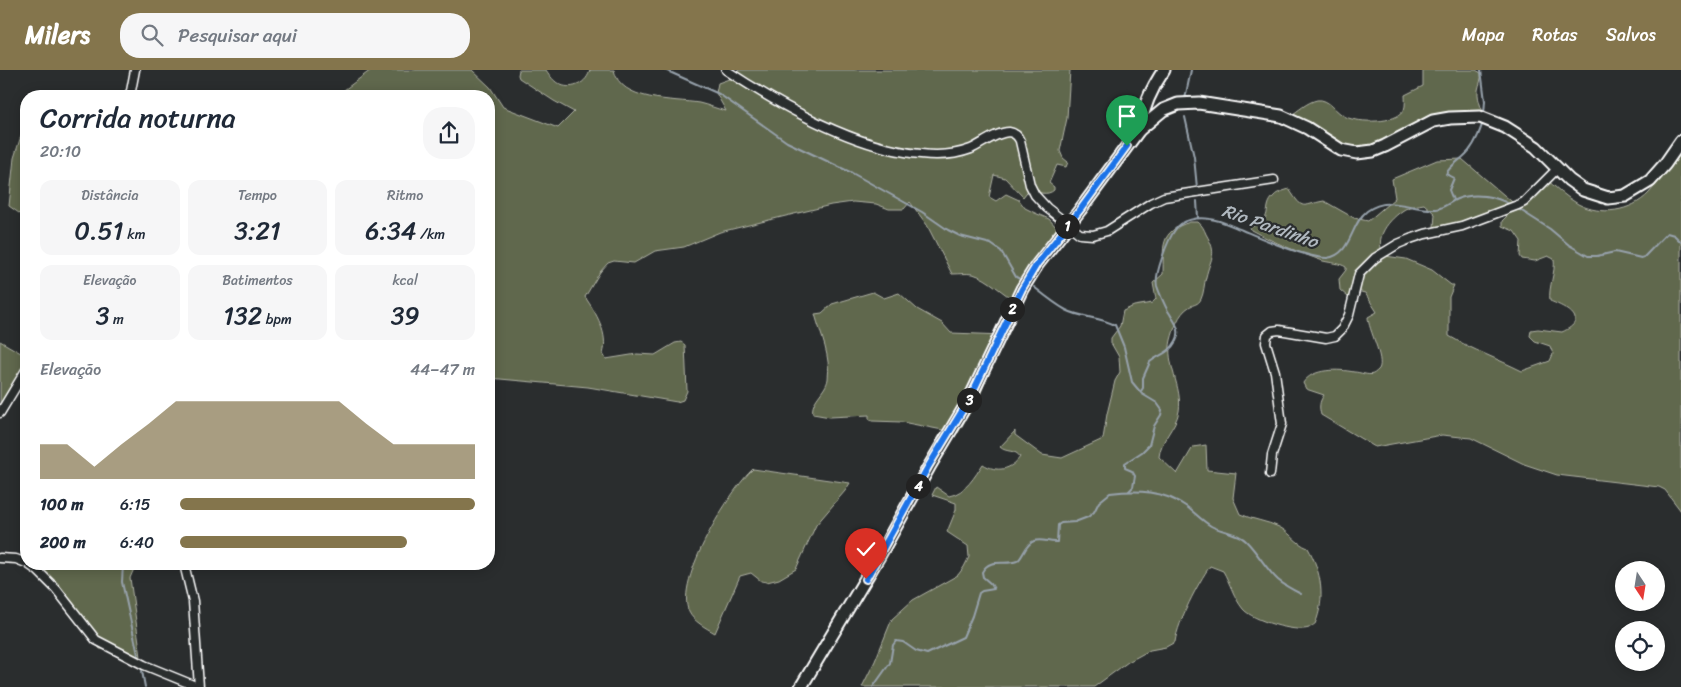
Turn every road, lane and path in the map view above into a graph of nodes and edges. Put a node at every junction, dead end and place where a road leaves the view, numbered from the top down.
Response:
1 (135, 70) edge
2 (726, 70) edge
3 (1164, 70) edge
4 (132, 90) edge
5 (1139, 130) junction
6 (1681, 141) edge
7 (1558, 168) junction
8 (1274, 180) dead end
9 (1069, 224) junction
10 (20, 380) edge
11 (0, 413) edge
12 (1270, 474) dead end
13 (0, 558) edge
14 (20, 560) edge
15 (37, 570) edge
16 (185, 570) edge
17 (198, 687) edge
18 (801, 687) edge

1 - 4 street
2 - 9 street
3 - 5 main road
5 - 7 main road
5 - 9 main road
6 - 7 main road
7 - 12 street
8 - 9 street
9 - 18 main road
10 - 11 street
13 - 14 street
15 - 17 street
16 - 17 street

